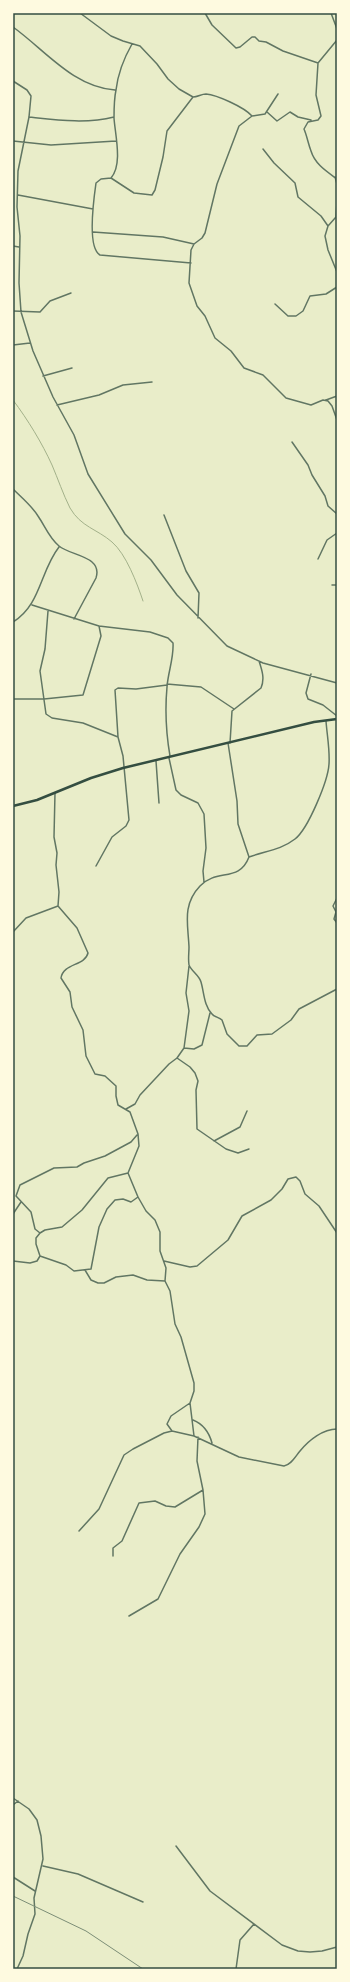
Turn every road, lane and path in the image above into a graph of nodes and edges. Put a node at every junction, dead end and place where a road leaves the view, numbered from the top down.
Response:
1 (80, 13) edge
2 (205, 13) edge
3 (331, 13) edge
4 (13, 27) edge
5 (337, 29) edge
6 (337, 40) edge
7 (132, 44) junction
8 (318, 63) junction
9 (13, 81) edge
10 (116, 90) junction
11 (278, 94) dead end
12 (193, 97) junction
13 (266, 112) junction
14 (252, 116) junction
15 (114, 117) junction
16 (29, 118) junction
17 (311, 120) junction
18 (13, 141) edge
19 (24, 142) junction
20 (116, 142) junction
21 (263, 148) dead end
22 (112, 178) junction
23 (336, 178) edge
24 (337, 184) edge
25 (18, 195) junction
26 (337, 202) edge
27 (93, 209) junction
28 (328, 226) junction
29 (92, 232) junction
30 (194, 244) junction
31 (13, 246) edge
32 (20, 247) junction
33 (191, 263) junction
34 (337, 272) edge
35 (337, 287) edge
36 (71, 293) dead end
37 (275, 304) dead end
38 (13, 311) edge
39 (21, 312) junction
40 (30, 343) junction
41 (13, 345) edge
42 (72, 368) dead end
43 (43, 376) junction
44 (152, 382) dead end
45 (337, 396) edge
46 (326, 400) junction
47 (57, 405) junction
48 (337, 420) edge
49 (292, 442) dead end
50 (13, 489) edge
51 (337, 514) edge
52 (164, 515) dead end
53 (337, 533) edge
54 (60, 547) junction
55 (318, 559) dead end
56 (332, 585) dead end
57 (337, 585) edge
58 (32, 605) junction
59 (48, 611) junction
60 (198, 618) junction
61 (74, 619) junction
62 (13, 622) edge
63 (99, 626) junction
64 (259, 661) junction
65 (311, 674) junction
66 (337, 682) edge
67 (167, 684) junction
68 (13, 698) edge
69 (44, 699) junction
70 (234, 709) junction
71 (337, 718) edge
72 (326, 721) junction
73 (118, 737) junction
74 (229, 743) junction
75 (169, 756) junction
76 (156, 759) junction
77 (124, 768) junction
78 (55, 793) junction
79 (159, 803) dead end
80 (13, 806) edge
81 (249, 857) junction
82 (96, 866) dead end
83 (204, 882) junction
84 (337, 898) edge
85 (58, 906) junction
86 (337, 923) edge
87 (13, 932) edge
88 (190, 965) junction
89 (337, 989) edge
90 (210, 1012) junction
91 (184, 1048) junction
92 (177, 1058) junction
93 (126, 1109) junction
94 (247, 1111) dead end
95 (138, 1134) junction
96 (214, 1140) junction
97 (249, 1149) dead end
98 (128, 1172) junction
99 (138, 1196) junction
100 (21, 1202) junction
101 (13, 1214) edge
102 (40, 1233) junction
103 (337, 1233) edge
104 (40, 1256) junction
105 (13, 1260) edge
106 (164, 1261) junction
107 (85, 1270) junction
108 (165, 1281) junction
109 (190, 1403) junction
110 (193, 1420) junction
111 (337, 1429) edge
112 (172, 1431) junction
113 (194, 1436) junction
114 (198, 1437) junction
115 (213, 1444) junction
116 (203, 1490) junction
117 (79, 1531) dead end
118 (113, 1556) dead end
119 (129, 1616) dead end
120 (13, 1798) edge
121 (18, 1801) junction
122 (13, 1805) edge
123 (176, 1846) dead end
124 (43, 1866) junction
125 (13, 1877) edge
126 (35, 1891) junction
127 (143, 1902) dead end
128 (254, 1924) junction
129 (337, 1947) edge
130 (17, 1969) edge
131 (236, 1969) edge

1 - 7 street
2 - 8 street
3 - 5 street
4 - 10 street
6 - 8 street
7 - 10 street
7 - 12 street
8 - 17 street
9 - 16 street
10 - 15 street
11 - 13 street
12 - 14 street
12 - 22 street
13 - 14 street
13 - 17 street
14 - 30 street
15 - 16 street
15 - 20 street
16 - 19 street
17 - 23 street
18 - 19 street
19 - 20 street
19 - 25 street
20 - 22 street
21 - 28 street
22 - 27 street
23 - 24 street
25 - 27 street
25 - 32 street
26 - 28 street
27 - 29 street
28 - 34 street
29 - 30 street
29 - 33 street
30 - 33 street
31 - 32 street
32 - 39 street
33 - 46 street
35 - 37 street
36 - 39 street
38 - 39 street
39 - 40 street
40 - 41 street
40 - 43 street
42 - 43 street
43 - 47 street
44 - 47 street
45 - 46 street
46 - 48 street
47 - 60 street
49 - 51 street
50 - 54 street
52 - 60 street
53 - 55 street
54 - 58 street
54 - 61 street
56 - 57 street
58 - 59 street
58 - 62 street
59 - 61 street
59 - 69 street
60 - 64 street
61 - 63 street
63 - 67 street
63 - 69 street
64 - 65 street
64 - 70 street
65 - 66 street
65 - 71 street
67 - 70 street
67 - 73 street
67 - 75 street
68 - 69 street
69 - 73 street
70 - 74 street
71 - 72 main road
72 - 74 main road
72 - 81 street
73 - 77 street
74 - 75 main road
74 - 81 street
75 - 76 main road
75 - 83 street
76 - 77 main road
76 - 79 street
77 - 78 main road
77 - 82 street
78 - 80 main road
78 - 85 street
81 - 83 street
83 - 88 street
84 - 86 street
85 - 87 street
85 - 93 street
88 - 90 street
88 - 91 street
89 - 90 street
90 - 91 street
91 - 92 street
92 - 93 street
92 - 96 street
93 - 95 street
94 - 96 street
95 - 98 street
95 - 100 street
96 - 97 street
98 - 99 street
98 - 102 street
99 - 106 street
99 - 107 street
100 - 101 street
100 - 102 street
102 - 104 street
103 - 106 street
104 - 105 street
104 - 107 street
106 - 108 street
107 - 108 street
108 - 109 street
109 - 110 street
109 - 112 street
110 - 113 street
110 - 115 street
111 - 115 street
112 - 113 street
112 - 117 street
113 - 114 street
114 - 115 street
114 - 116 street
116 - 118 street
116 - 119 street
120 - 121 street
121 - 122 street
121 - 124 street
123 - 128 street
124 - 126 street
124 - 127 street
125 - 126 street
126 - 130 street
128 - 129 street
128 - 131 street

